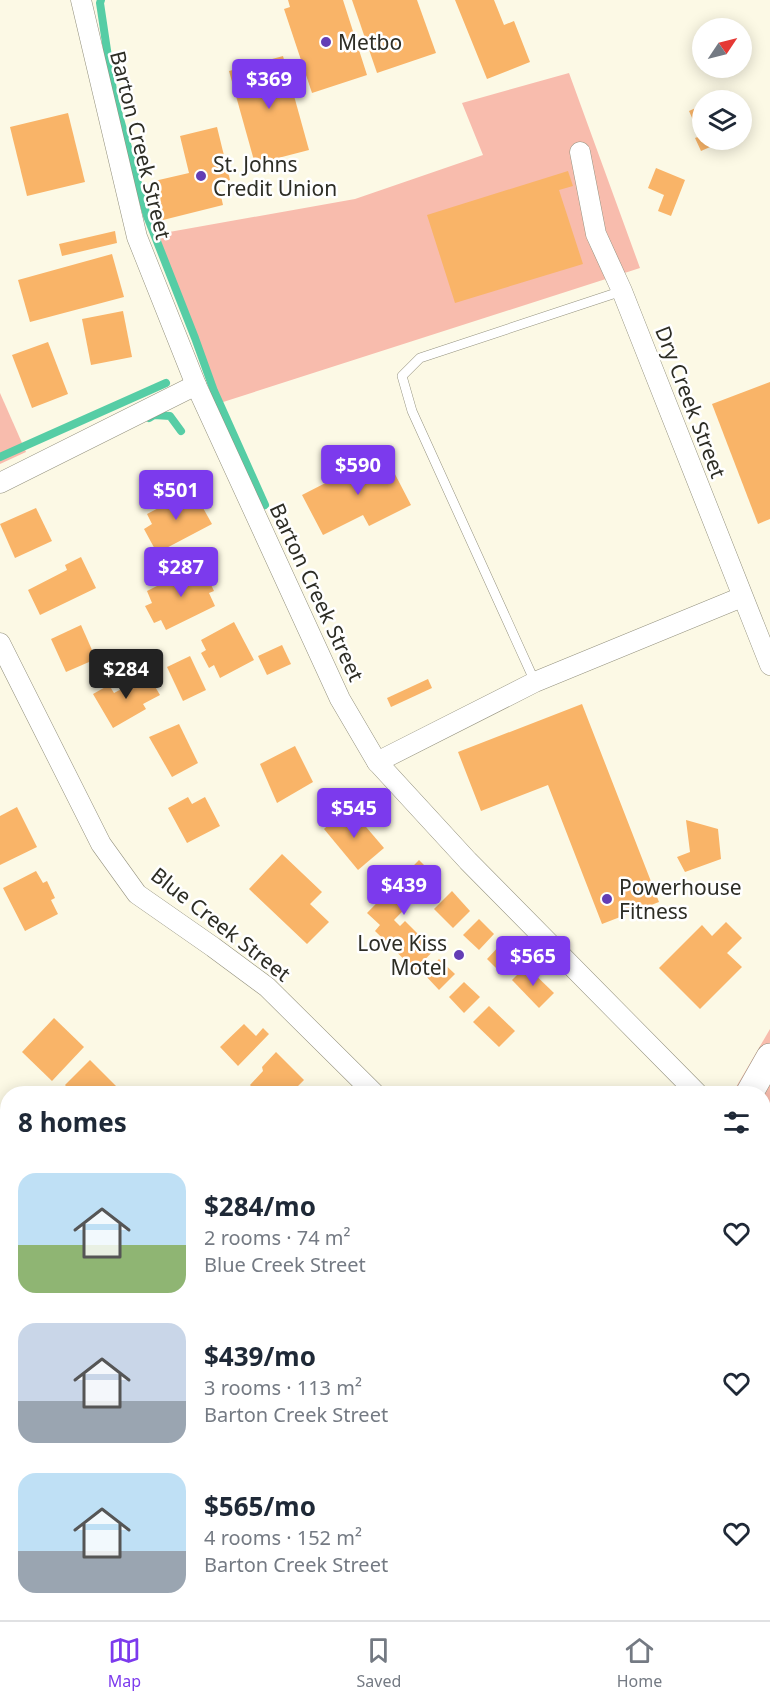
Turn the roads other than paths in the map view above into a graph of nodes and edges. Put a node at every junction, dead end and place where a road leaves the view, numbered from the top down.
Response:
1 (81, 0) edge
2 (580, 152) dead end
3 (622, 291) junction
4 (196, 385) junction
5 (0, 483) edge
6 (742, 597) junction
7 (0, 643) edge
8 (770, 665) edge
9 (535, 682) junction
10 (377, 762) junction
11 (770, 1057) edge
12 (367, 1086) edge
13 (690, 1086) edge
14 (754, 1086) edge

1 - 4 street, Barton Creek Street
2 - 3 street, Dry Creek Street
3 - 6 street, Dry Creek Street
3 - 9 lane
4 - 5 street
4 - 10 street, Barton Creek Street
6 - 8 street, Dry Creek Street
6 - 9 street
7 - 12 street, Blue Creek Street
9 - 10 street
10 - 13 street, Barton Creek Street
11 - 14 street

